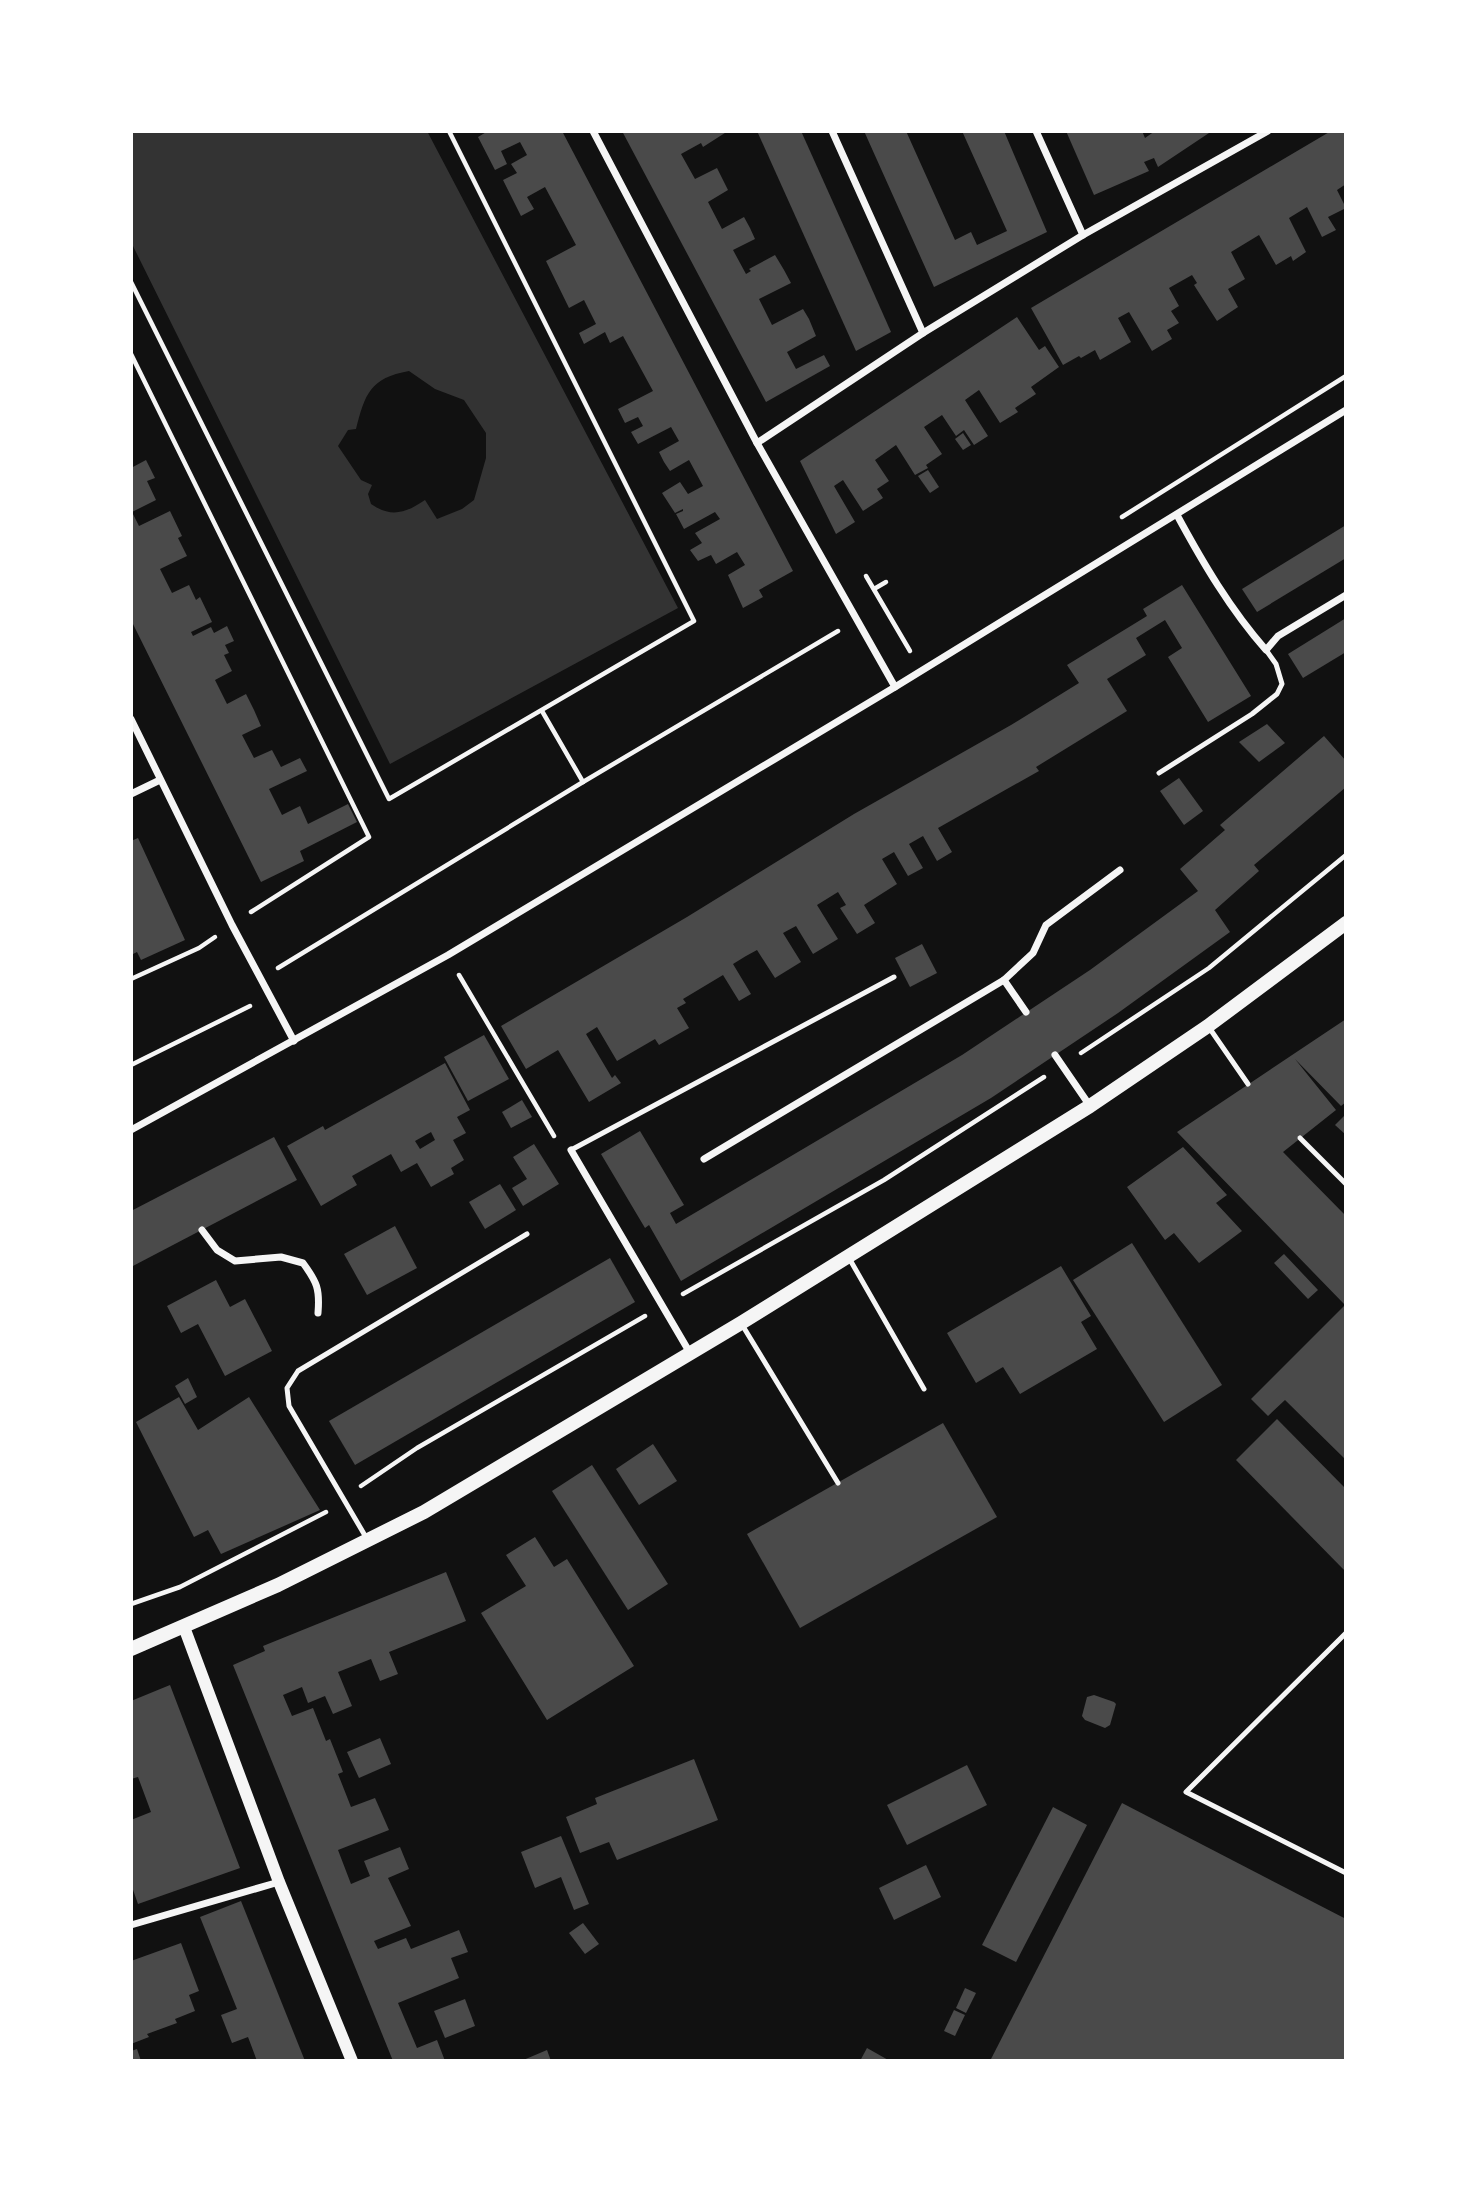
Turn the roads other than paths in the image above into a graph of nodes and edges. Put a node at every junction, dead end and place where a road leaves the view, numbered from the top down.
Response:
1 (593, 131) edge
2 (832, 131) edge
3 (1036, 131) edge
4 (1268, 131) edge
5 (1083, 235) junction
6 (923, 333) junction
7 (1346, 410) edge
8 (757, 443) junction
9 (1177, 515) junction
10 (1346, 595) edge
11 (1266, 650) junction
12 (895, 687) junction
13 (131, 719) edge
14 (1159, 773) dead end
15 (160, 780) junction
16 (131, 794) edge
17 (1120, 870) dead end
18 (1346, 923) edge
19 (894, 977) dead end
20 (1004, 980) junction
21 (1027, 1012) dead end
22 (1208, 1026) junction
23 (294, 1041) junction
24 (1055, 1055) dead end
25 (1248, 1084) dead end
26 (1090, 1106) junction
27 (131, 1130) edge
28 (1300, 1138) dead end
29 (571, 1150) joint
30 (704, 1159) dead end
31 (1346, 1184) edge
32 (202, 1230) dead end
33 (527, 1234) dead end
34 (847, 1256) junction
35 (318, 1313) dead end
36 (741, 1323) junction
37 (690, 1353) junction
38 (924, 1389) dead end
39 (838, 1483) dead end
40 (369, 1541) junction
41 (184, 1627) junction
42 (1346, 1633) edge
43 (131, 1649) edge
44 (1346, 1873) edge
45 (279, 1882) junction
46 (131, 1925) edge
47 (352, 2061) edge

1 - 8 street
2 - 6 street
3 - 5 street
4 - 5 street
5 - 6 street
6 - 8 street
7 - 9 street
8 - 12 street
9 - 11 street
9 - 12 street
10 - 11 street
11 - 14 lane
12 - 23 street
13 - 15 street
15 - 16 street
15 - 23 street
17 - 20 street
18 - 22 main road
19 - 29 lane
20 - 21 street
20 - 30 street
22 - 25 lane
22 - 26 main road
23 - 27 street
24 - 26 street
26 - 34 main road
28 - 31 lane
29 - 37 street
32 - 35 street
33 - 40 lane
34 - 36 main road
34 - 38 lane
36 - 37 main road
36 - 39 lane
37 - 40 main road
40 - 41 main road
41 - 43 main road
41 - 45 street
42 - 44 lane
45 - 46 street
45 - 47 street

